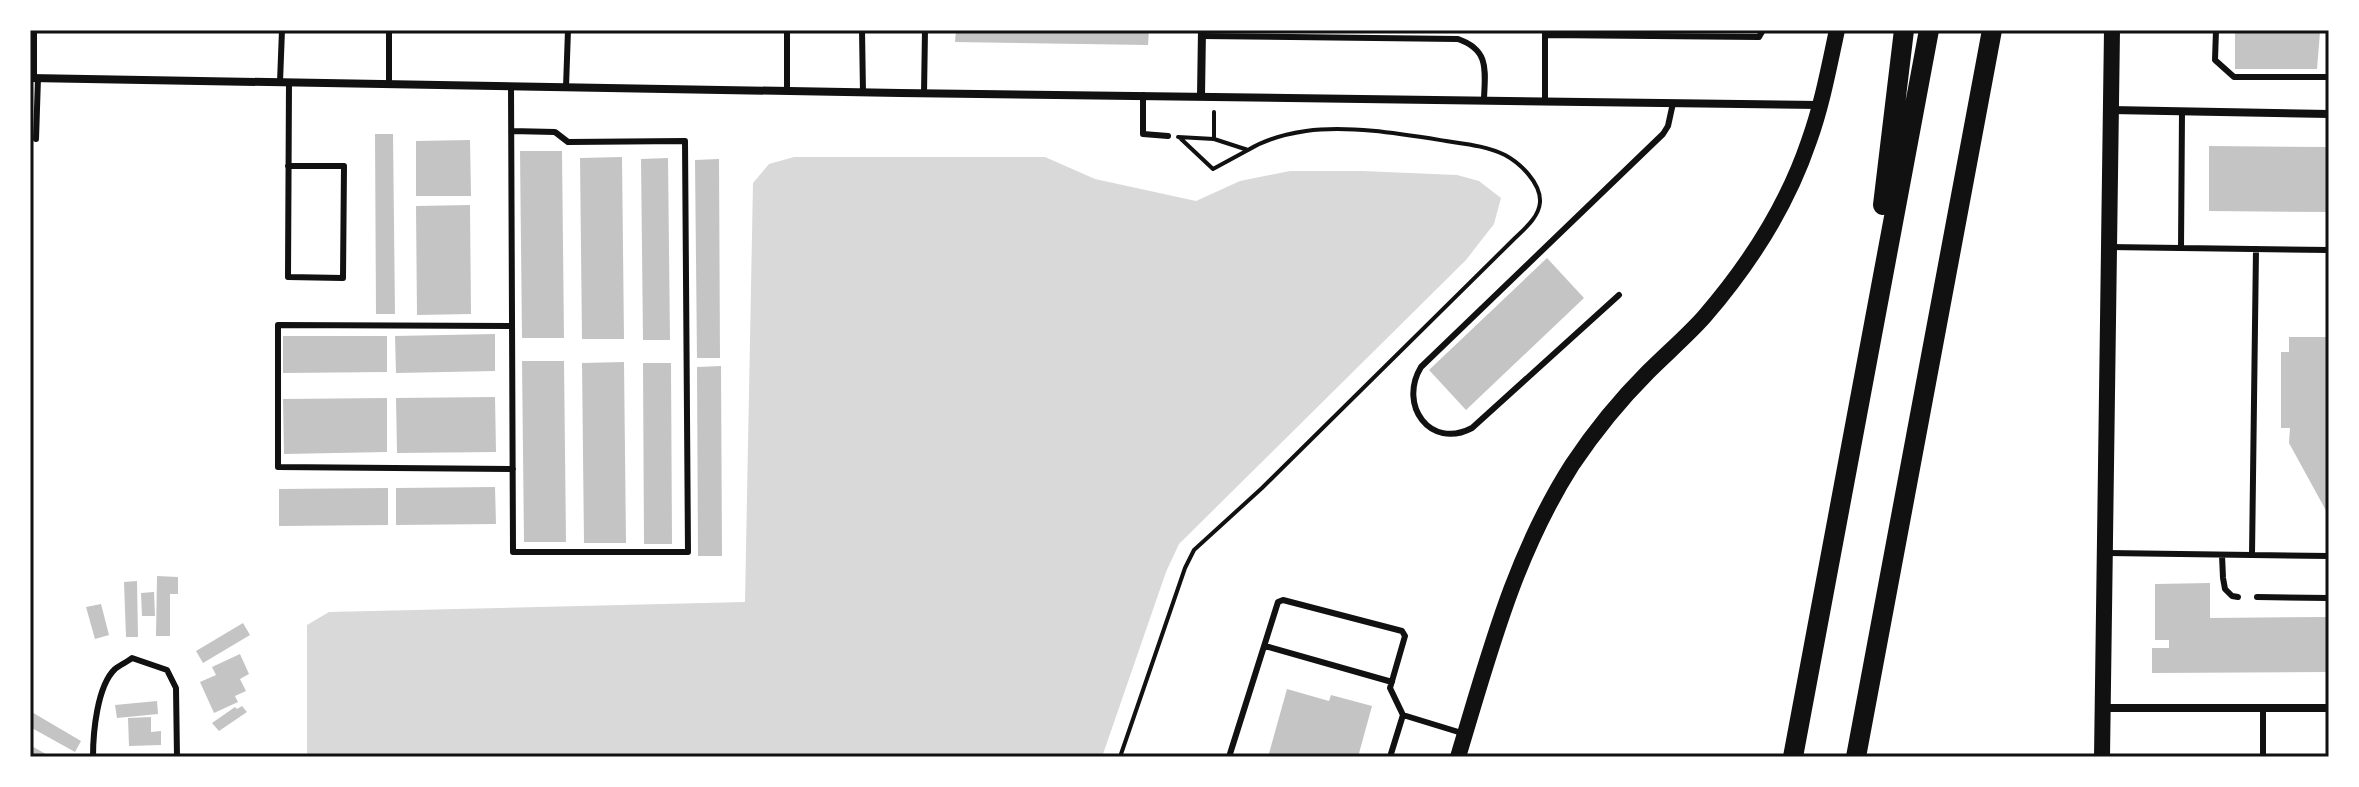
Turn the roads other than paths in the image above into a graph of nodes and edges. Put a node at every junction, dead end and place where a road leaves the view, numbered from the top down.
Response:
1 (34, 30) edge
2 (282, 30) edge
3 (389, 30) edge
4 (568, 30) edge
5 (787, 30) edge
6 (862, 30) edge
7 (925, 30) edge
8 (1763, 30) edge
9 (1837, 30) edge
10 (1904, 30) edge
11 (1929, 30) edge
12 (1992, 30) edge
13 (2112, 30) edge
14 (2216, 30) edge
15 (1202, 33) edge
16 (1545, 33) edge
17 (2329, 77) edge
18 (34, 78) edge
19 (285, 82) junction
20 (389, 84) junction
21 (511, 86) junction
22 (566, 87) junction
23 (787, 91) junction
24 (863, 93) junction
25 (924, 94) junction
26 (1143, 95) junction
27 (1201, 96) junction
28 (1484, 99) junction
29 (1545, 100) junction
30 (1673, 102) junction
31 (1820, 105) junction
32 (2111, 110) junction
33 (2182, 112) junction
34 (2329, 114) edge
35 (511, 131) junction
36 (1168, 136) road end
37 (36, 139) dead end
38 (288, 166) junction
39 (2109, 247) junction
40 (2181, 248) junction
41 (2256, 249) junction
42 (2329, 250) edge
43 (1619, 295) dead end
44 (512, 326) junction
45 (1862, 385) junction
46 (513, 469) junction
47 (2104, 553) junction
48 (2222, 555) junction
49 (2252, 555) junction
50 (2329, 556) edge
51 (2238, 597) dead end
52 (2257, 597) dead end
53 (2329, 598) edge
54 (1265, 646) junction
55 (1392, 682) junction
56 (2102, 708) junction
57 (2263, 708) junction
58 (2329, 708) edge
59 (1403, 715) junction
60 (1465, 734) junction
61 (93, 757) edge
62 (177, 757) edge
63 (1229, 757) edge
64 (1390, 757) edge
65 (1458, 757) edge
66 (1793, 757) edge
67 (1856, 757) edge
68 (2102, 757) edge
69 (2263, 757) edge

1 - 18 lane
2 - 19 lane
3 - 20 lane
4 - 22 lane
5 - 23 lane
6 - 24 lane
7 - 25 lane
8 - 16 lane
9 - 31 main road
10 - 45 highway
11 - 45 highway
12 - 67 highway
13 - 32 main road
14 - 17 lane
15 - 27 street
15 - 28 lane
16 - 29 lane
18 - 19 street
18 - 37 lane
19 - 20 street
19 - 38 lane
20 - 21 street
21 - 22 street
21 - 35 lane
22 - 23 street
23 - 24 street
24 - 25 street
25 - 26 street
26 - 27 street
26 - 36 lane
27 - 28 street
28 - 29 street
29 - 30 street
30 - 31 street
30 - 43 lane
31 - 60 main road
32 - 33 street
32 - 39 main road
33 - 34 street
33 - 40 lane
35 - 44 lane
35 - 46 lane
38 - 38 lane
39 - 40 lane
39 - 47 main road
40 - 41 lane
41 - 42 lane
41 - 49 lane
44 - 46 lane
44 - 46 lane
45 - 66 highway
47 - 48 lane
47 - 56 main road
48 - 49 lane
48 - 51 lane
49 - 50 lane
52 - 53 lane
54 - 55 lane
54 - 55 lane
54 - 63 lane
55 - 59 lane
56 - 57 street
56 - 68 main road
57 - 58 street
57 - 69 lane
59 - 60 lane
59 - 64 lane
60 - 65 main road
61 - 62 lane

